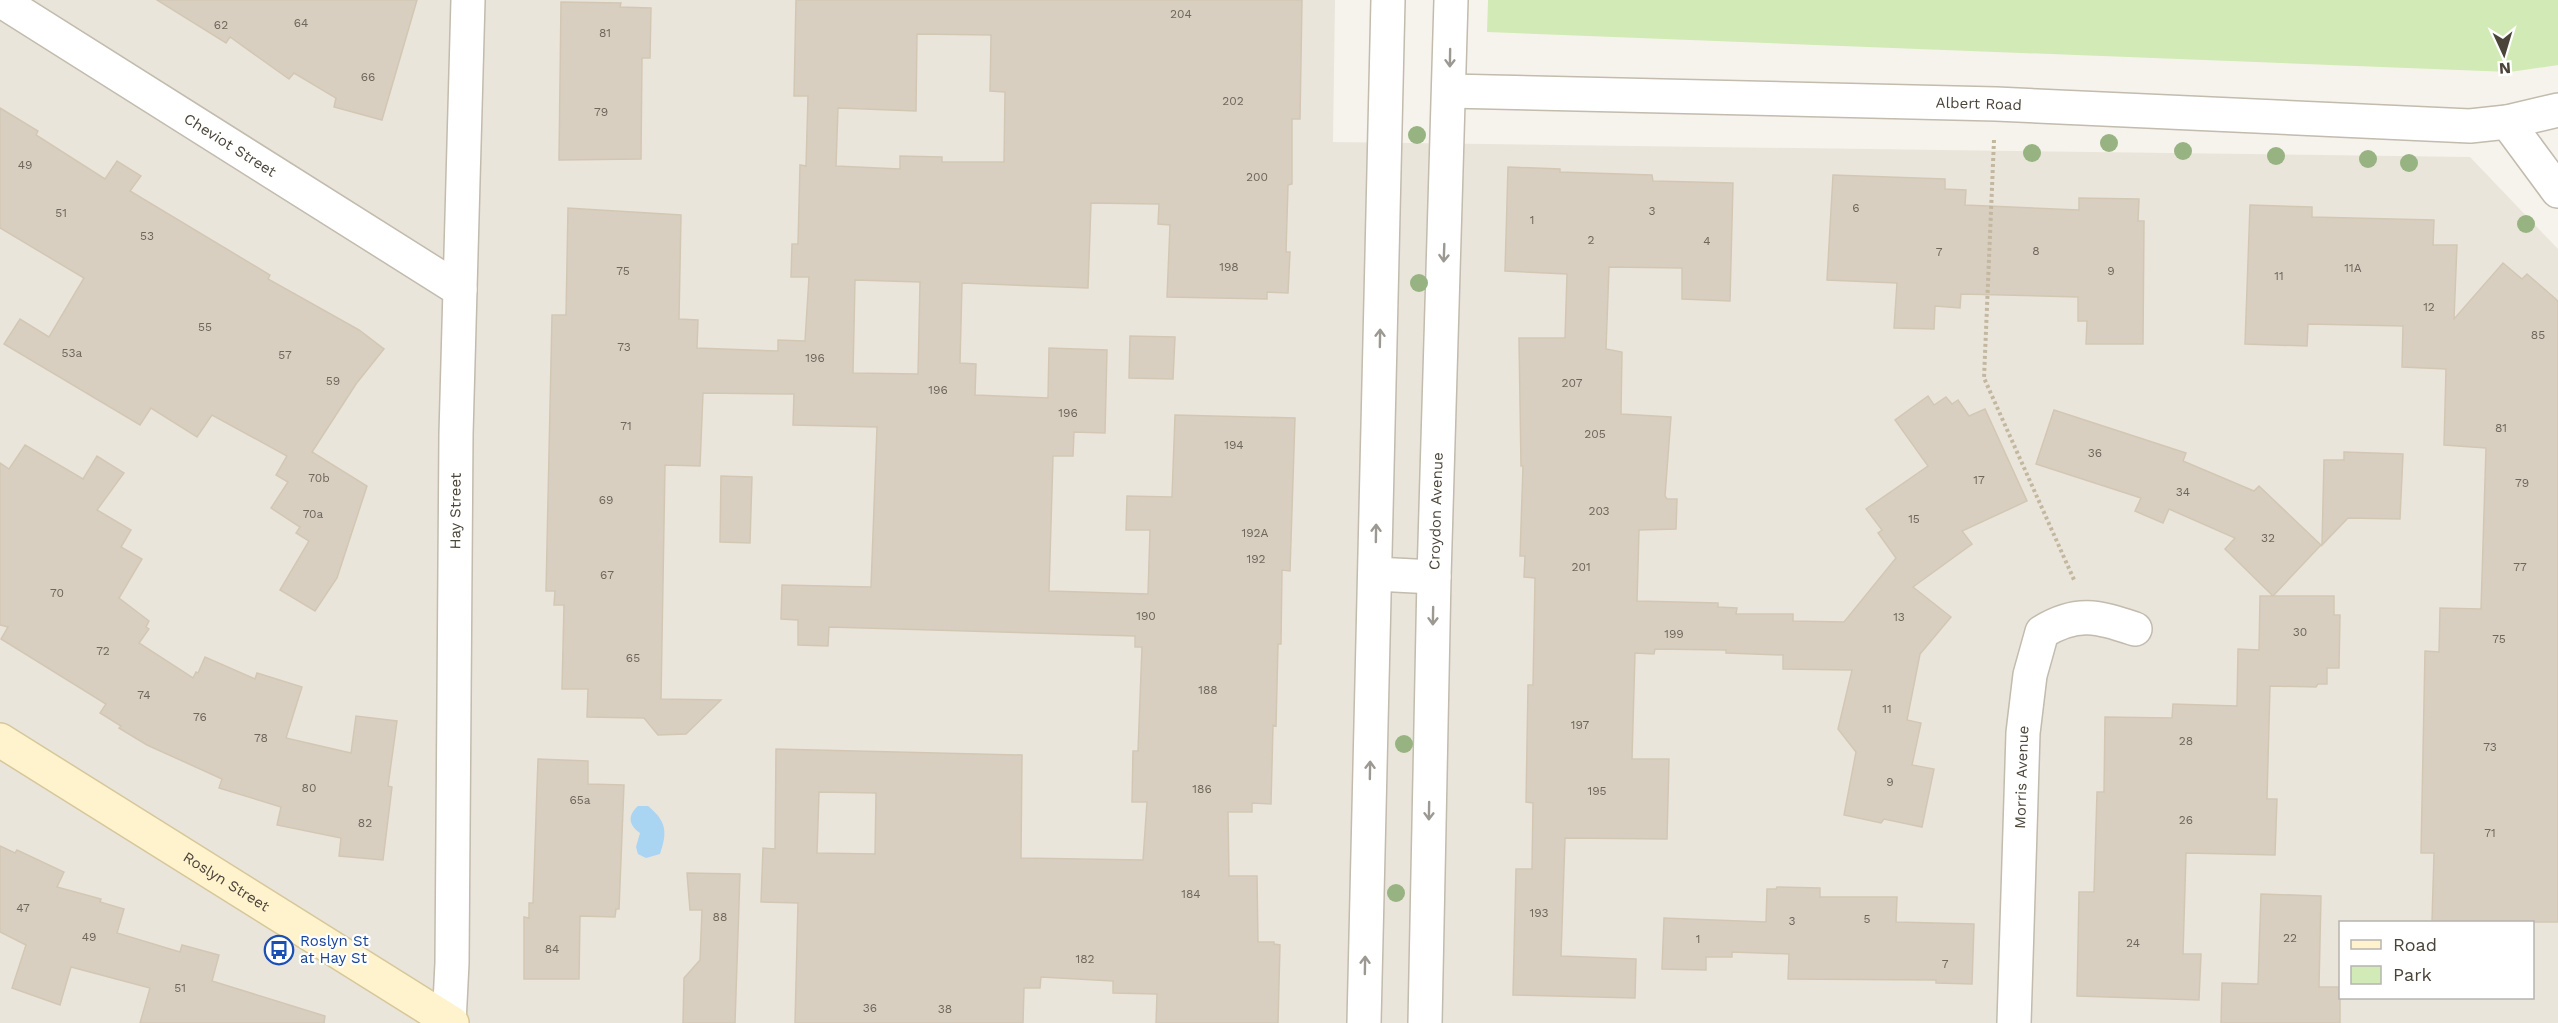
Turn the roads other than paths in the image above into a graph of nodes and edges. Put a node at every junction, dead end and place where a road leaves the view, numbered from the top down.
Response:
1 (0, 0) edge
2 (468, 0) edge
3 (1388, 0) edge
4 (1451, 0) edge
5 (1449, 91) junction
6 (2558, 110) edge
7 (2507, 122) junction
8 (2558, 191) edge
9 (460, 290) junction
10 (1375, 574) junction
11 (1434, 577) junction
12 (2135, 629) dead end
13 (0, 740) edge
14 (450, 1022) edge
15 (1364, 1023) edge
16 (1425, 1023) edge
17 (2014, 1023) edge

1 - 9 street, Cheviot Street
2 - 9 street, Hay Street
10 -> 3 street
4 -> 5 street, Croydon Avenue
5 - 7 street, Albert Road
5 -> 11 street, Croydon Avenue
6 - 7 street, Albert Road
7 - 8 street
9 - 14 street, Hay Street
10 - 11 street
15 -> 10 street
11 -> 16 street, Croydon Avenue
12 - 17 street, Morris Avenue
13 - 14 street, Roslyn Street

